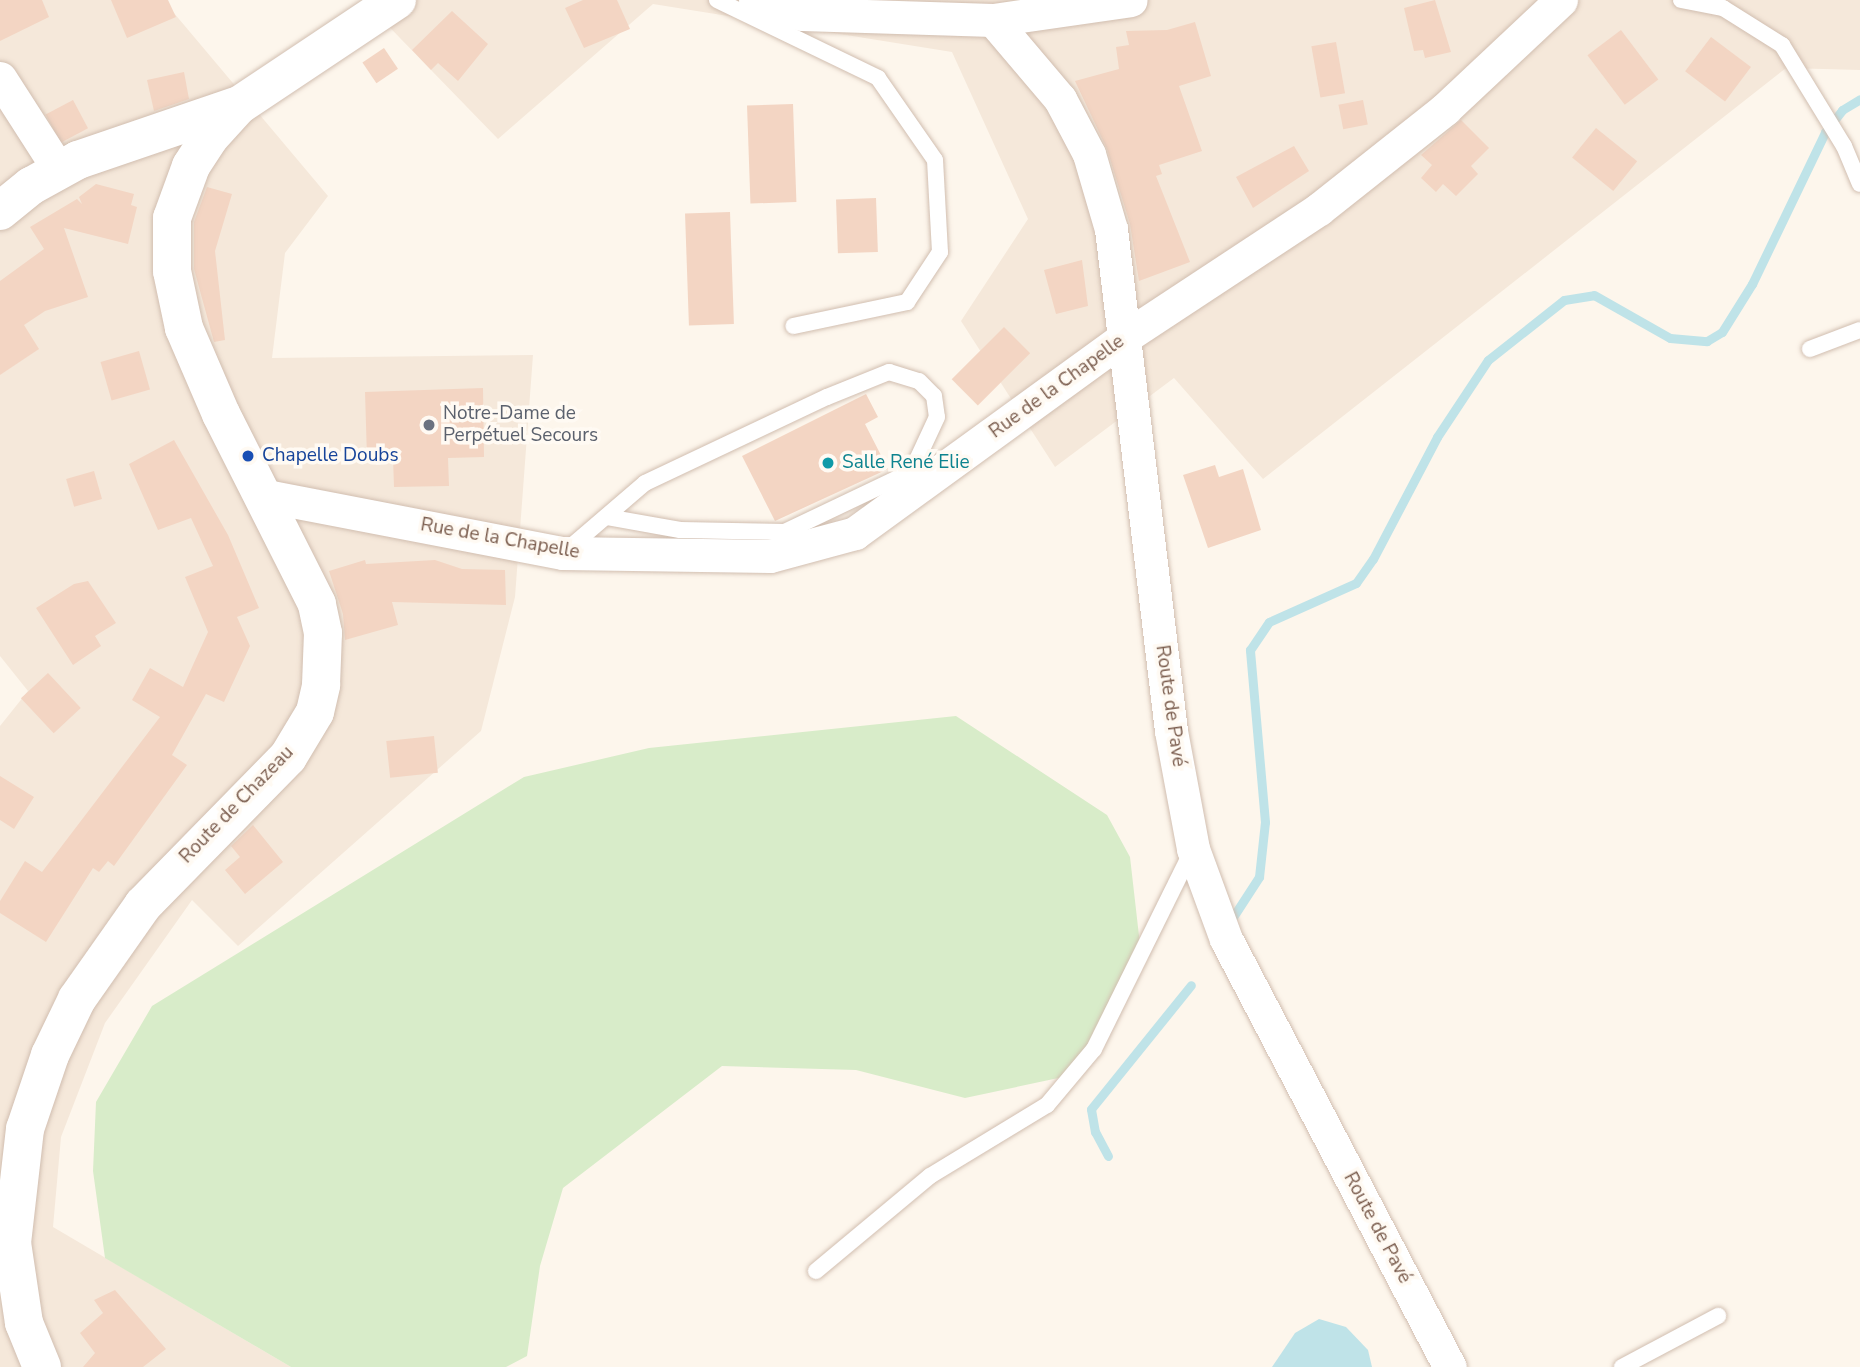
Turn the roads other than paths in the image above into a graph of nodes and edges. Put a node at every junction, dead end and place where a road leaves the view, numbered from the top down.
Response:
1 (397, 0) edge
2 (717, 0) edge
3 (755, 0) edge
4 (1131, 0) edge
5 (1561, 0) edge
6 (1681, 0) edge
7 (993, 20) junction
8 (0, 78) edge
9 (238, 106) junction
10 (59, 170) junction
11 (1860, 184) edge
12 (0, 211) edge
13 (793, 326) dead end
14 (1860, 330) edge
15 (1125, 337) junction
16 (1810, 349) dead end
17 (266, 496) junction
18 (606, 517) junction
19 (563, 553) junction
20 (1193, 849) junction
21 (7, 1207) edge
22 (816, 1271) dead end
23 (1718, 1316) dead end
24 (42, 1367) edge
25 (1450, 1367) edge
26 (1622, 1367) edge

1 - 9 main road, Route de Chazeau
2 - 13 lane
3 - 7 street
4 - 7 street
5 - 15 street, Rue de la Chapelle
6 - 11 lane
7 - 15 street, Route de Pavé
8 - 10 street
9 - 10 main road
9 - 17 main road, Route de Chazeau
10 - 12 main road
14 - 16 lane
15 - 19 street, Rue de la Chapelle
15 - 20 street, Route de Pavé
17 - 19 street, Rue de la Chapelle
17 - 21 main road, Route de Chazeau
18 - 18 lane
18 - 19 lane
20 - 22 lane
20 - 25 street, Route de Pavé
21 - 24 main road, Route de Chazeau
23 - 26 lane

